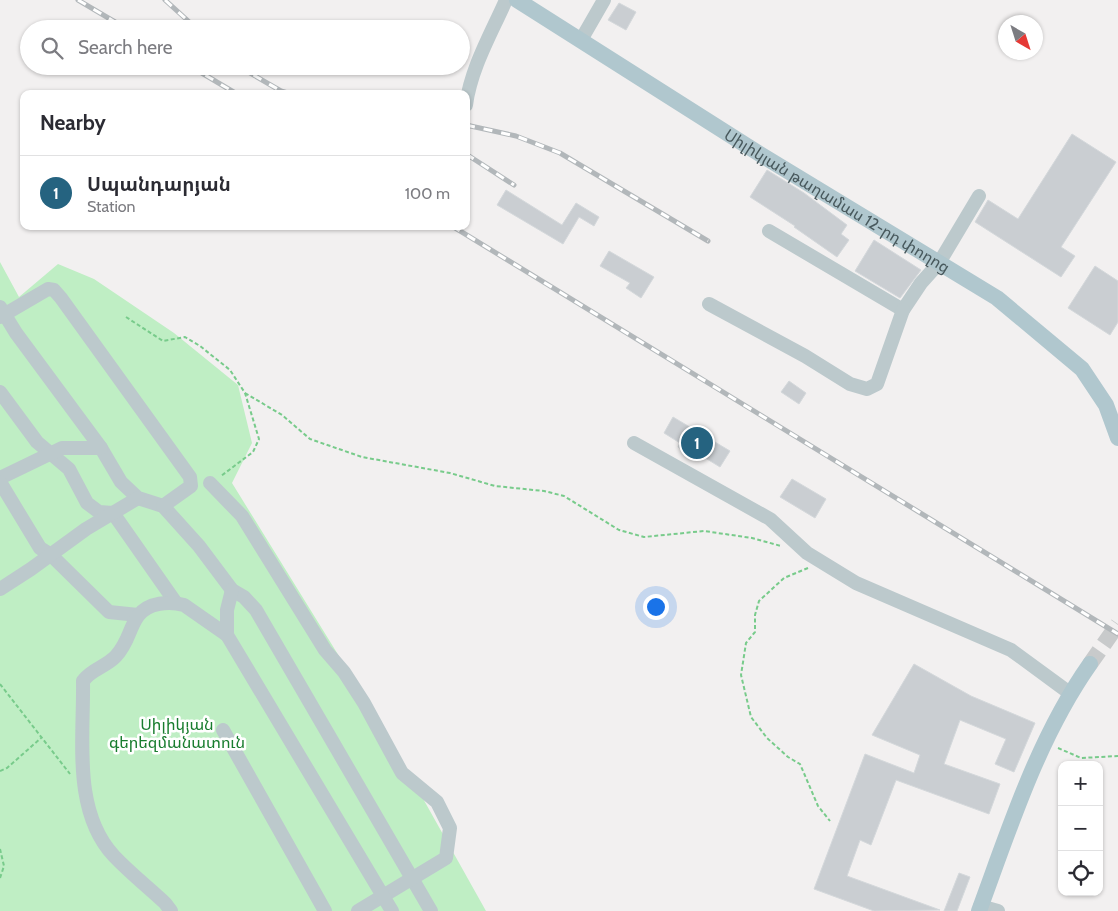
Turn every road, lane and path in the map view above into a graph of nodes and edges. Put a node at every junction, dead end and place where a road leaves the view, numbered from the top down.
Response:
1 (506, 0) edge
2 (517, 0) edge
3 (604, 0) edge
4 (581, 40) junction
5 (468, 90) edge
6 (980, 196) dead end
7 (769, 231) dead end
8 (939, 263) junction
9 (709, 304) dead end
10 (903, 310) junction
11 (1, 313) edge
12 (126, 317) dead end
13 (0, 392) edge
14 (245, 393) junction
15 (1112, 408) edge
16 (1118, 438) edge
17 (634, 443) dead end
18 (101, 448) junction
19 (50, 453) junction
20 (0, 478) edge
21 (0, 482) edge
22 (210, 483) joint
23 (138, 498) junction
24 (163, 506) junction
25 (113, 513) junction
26 (807, 553) junction
27 (51, 555) junction
28 (822, 562) junction
29 (0, 589) edge
30 (232, 590) junction
31 (176, 603) junction
32 (138, 615) junction
33 (227, 635) junction
34 (1090, 664) tunnel mouth
35 (0, 684) edge
36 (1071, 694) junction
37 (223, 730) dead end
38 (41, 738) junction
39 (1045, 743) junction
40 (1118, 756) edge
41 (0, 771) edge
42 (87, 795) junction
43 (830, 821) dead end
44 (0, 849) edge
45 (0, 878) edge
46 (411, 879) junction
47 (383, 896) junction
48 (979, 909) edge
49 (171, 911) edge
50 (325, 911) edge
51 (358, 911) edge
52 (392, 911) edge
53 (431, 911) edge
54 (998, 911) edge

1 - 5 lane
2 - 4 main road, Սիլիկյան թաղամաս 12-րդ փողոց
3 - 4 lane
4 - 8 main road, Սիլիկյան թաղամաս 12-րդ փողոց
6 - 8 lane
7 - 10 lane
8 - 10 lane
8 - 15 main road, Սիլիկյան թաղամաս 12-րդ փողոց
9 - 10 lane
11 - 18 lane
11 - 24 lane
12 - 14 path
13 - 19 lane
14 - 22 path
14 - 26 path
15 - 16 main road, Սիլիկյան թաղամաս 12-րդ փողոց
17 - 26 lane
18 - 19 lane
18 - 23 lane
19 - 20 lane
19 - 25 lane
21 - 27 lane
22 - 46 lane
23 - 24 lane
23 - 25 lane
24 - 30 lane
25 - 27 lane
25 - 31 lane
26 - 28 lane
27 - 29 lane
27 - 32 lane
28 - 36 lane
28 - 43 path
30 - 33 lane
30 - 46 lane
31 - 32 lane
31 - 33 lane
32 - 42 lane
33 - 47 lane
34 - 36 main road
35 - 38 path
36 - 39 main road
37 - 50 lane
38 - 41 path
38 - 42 path
39 - 40 path
39 - 48 main road
42 - 49 lane
44 - 45 path
46 - 47 lane
46 - 53 lane
47 - 51 lane
47 - 52 lane
48 - 54 lane

